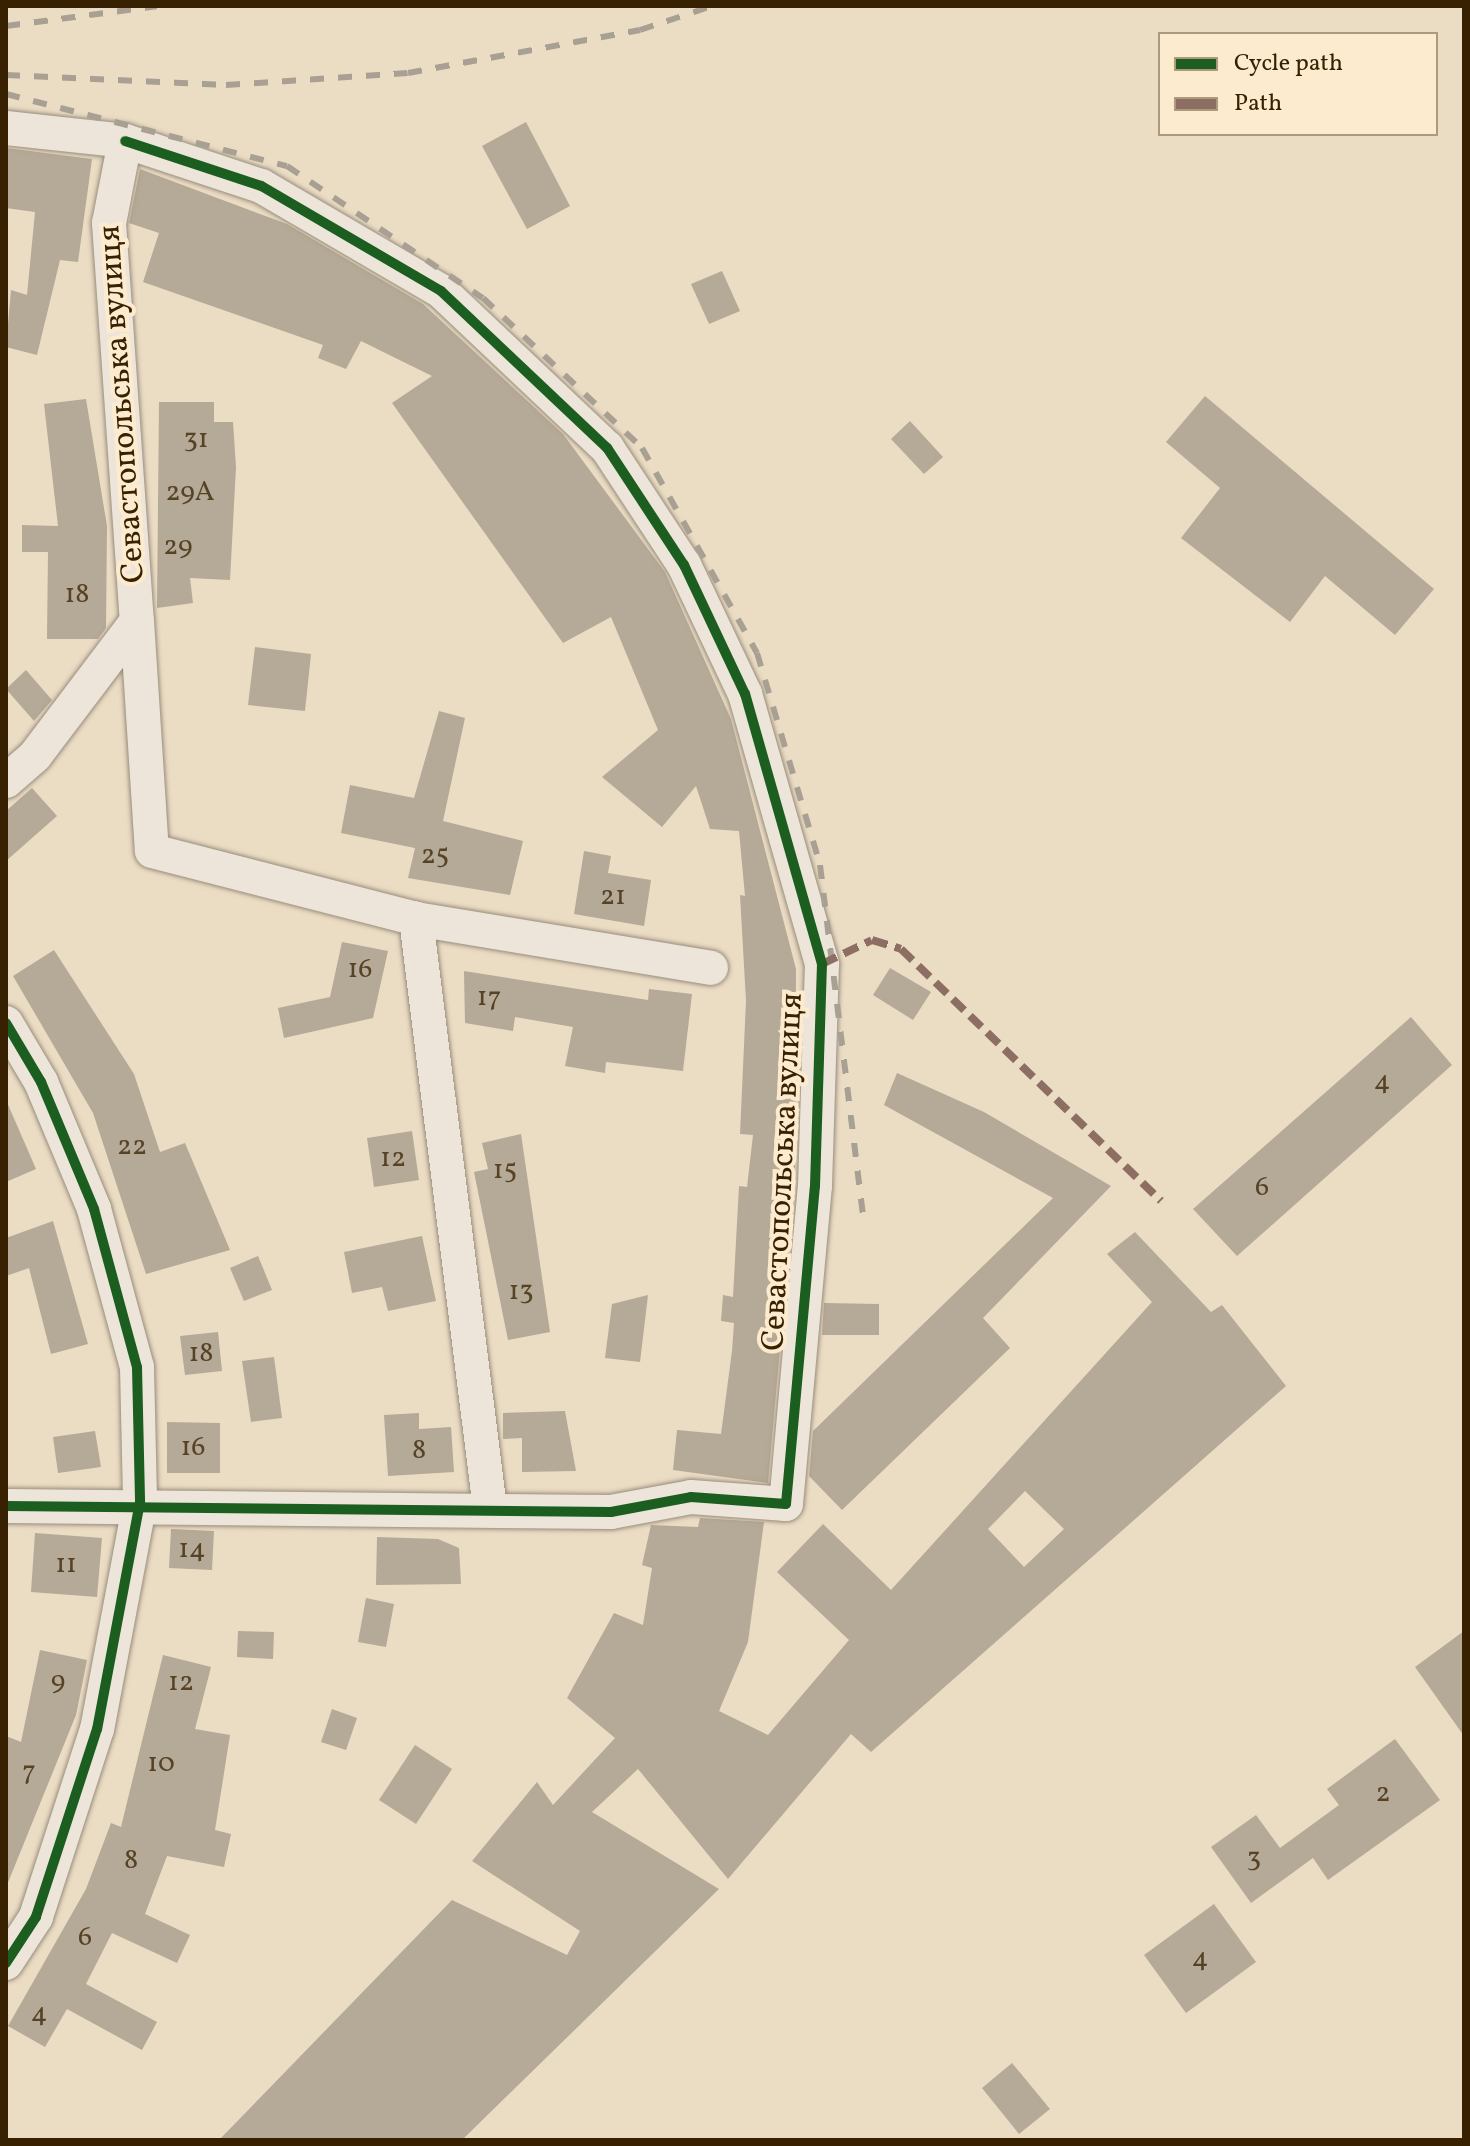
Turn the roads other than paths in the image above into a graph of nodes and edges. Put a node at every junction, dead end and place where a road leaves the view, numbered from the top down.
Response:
1 (6, 128) edge
2 (125, 141) junction
3 (137, 621) junction
4 (6, 781) edge
5 (416, 919) junction
6 (711, 968) dead end
7 (6, 1023) edge
8 (140, 1502) junction
9 (6, 1506) edge
10 (490, 1509) junction
11 (6, 1963) edge

1 - 2 street, Севастопольська вулиця
2 - 3 street, Севастопольська вулиця
2 - 10 street, Севастопольська вулиця
3 - 4 street, Севастопольська вулиця
3 - 5 street, Севастопольська вулиця
5 - 6 street, Севастопольська вулиця
5 - 10 street
7 - 8 street
8 - 9 street, Севастопольська вулиця
8 - 10 street, Севастопольська вулиця
8 - 11 street

